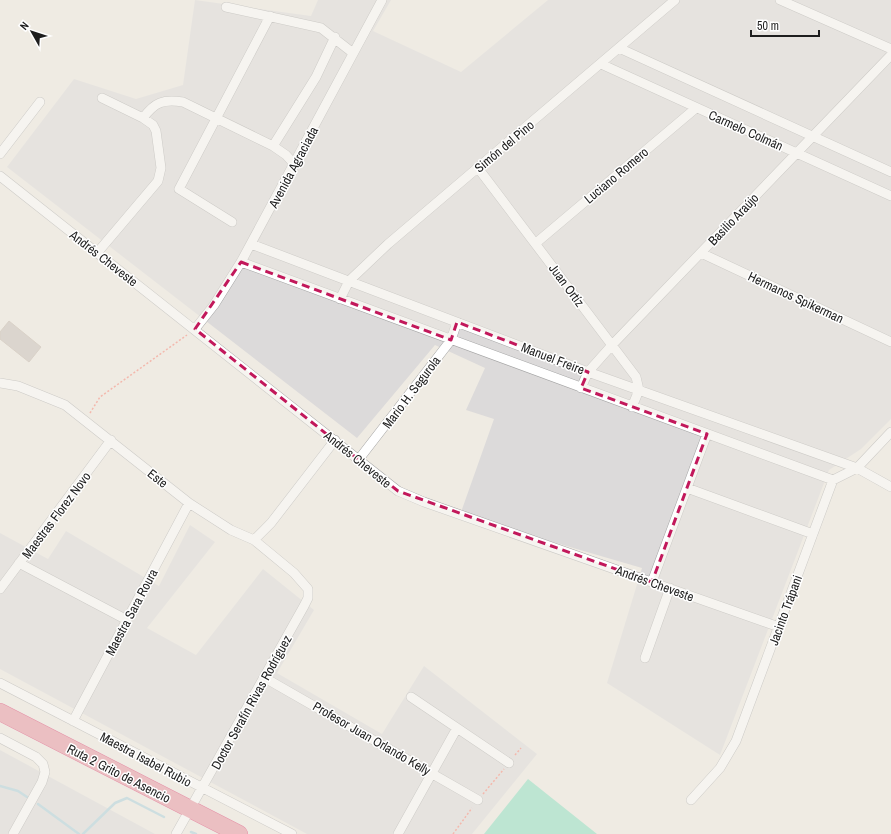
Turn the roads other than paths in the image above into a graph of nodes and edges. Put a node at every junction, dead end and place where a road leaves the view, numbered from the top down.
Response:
1 (382, 0) edge
2 (675, 0) edge
3 (780, 0) edge
4 (801, 4) edge
5 (226, 7) dead end
6 (270, 16) junction
7 (335, 37) junction
8 (619, 48) junction
9 (891, 49) edge
10 (353, 53) junction
11 (891, 55) edge
12 (601, 64) junction
13 (102, 98) dead end
14 (40, 102) dead end
15 (696, 108) junction
16 (143, 118) junction
17 (216, 118) junction
18 (813, 136) junction
19 (273, 146) junction
20 (797, 152) junction
21 (0, 154) edge
22 (295, 165) junction
23 (478, 168) junction
24 (891, 172) edge
25 (0, 176) edge
26 (891, 196) edge
27 (232, 222) dead end
28 (536, 243) junction
29 (251, 244) junction
30 (97, 253) junction
31 (701, 253) junction
32 (241, 262) junction
33 (349, 281) junction
34 (340, 299) junction
35 (457, 322) junction
36 (195, 329) junction
37 (450, 340) junction
38 (891, 342) edge
39 (612, 345) junction
40 (588, 372) junction
41 (0, 383) edge
42 (581, 388) junction
43 (639, 390) junction
44 (632, 407) junction
45 (891, 432) edge
46 (708, 434) junction
47 (112, 440) junction
48 (335, 440) junction
49 (359, 460) junction
50 (857, 468) junction
51 (833, 480) junction
52 (891, 487) edge
53 (687, 488) junction
54 (189, 503) junction
55 (813, 534) junction
56 (254, 540) junction
57 (19, 563) junction
58 (652, 582) junction
59 (670, 588) junction
60 (0, 589) edge
61 (308, 589) joint
62 (127, 620) junction
63 (779, 627) junction
64 (645, 658) dead end
65 (265, 678) junction
66 (0, 684) edge
67 (411, 697) dead end
68 (0, 712) edge
69 (73, 721) junction
70 (458, 728) junction
71 (0, 738) edge
72 (509, 763) road end
73 (432, 773) junction
74 (203, 789) junction
75 (478, 800) road end
76 (691, 800) dead end
77 (190, 809) junction
78 (181, 824) junction
79 (13, 834) edge
80 (176, 834) edge
81 (185, 834) edge
82 (239, 834) edge
83 (292, 834) edge
84 (398, 834) edge

1 - 10 street, Avenida Agraciada
2 - 8 street, Simón del Pino
3 - 4 street
4 - 9 street
5 - 6 street
6 - 7 street
6 - 17 street
7 - 10 street
7 - 19 street
8 - 12 street, Simón del Pino
8 - 18 street, Carmelo Colmán
10 - 22 street, Avenida Agraciada
11 - 18 street, Basilio Araújo
12 - 15 street, Carmelo Colmán
12 - 23 street, Simón del Pino
13 - 16 street
14 - 21 street
15 - 20 street, Carmelo Colmán
15 - 28 street, Luciano Romero
16 - 17 street
16 - 30 street
17 - 19 street
17 - 27 street
18 - 20 street, Basilio Araújo
18 - 24 street, Carmelo Colmán
19 - 22 street
20 - 26 street, Carmelo Colmán
20 - 31 street, Basilio Araújo
22 - 29 street, Avenida Agraciada
23 - 28 street, Juan Ortíz
23 - 33 street, Simón del Pino
25 - 30 street, Andrés Cheveste
28 - 39 street, Juan Ortíz
29 - 32 street, Avenida Agraciada
29 - 33 street, Manuel Freire
30 - 36 street, Andrés Cheveste
31 - 38 street, Hermanos Spikerman
31 - 39 street, Basilio Araújo
32 - 34 street, Manuel Freire
32 - 36 street, Avenida Agraciada
33 - 34 street, Simón del Pino
33 - 35 street, Manuel Freire
34 - 37 street, Manuel Freire
35 - 37 street, Mario H. Segurola
35 - 40 street, Manuel Freire
36 - 48 street, Andrés Cheveste
37 - 42 street, Manuel Freire
37 - 49 street, Mario H. Segurola
39 - 40 street, Basilio Araújo
39 - 43 street, Juan Ortíz
40 - 42 street, Basilio Araújo
40 - 43 street, Manuel Freire
41 - 47 street, Este
42 - 44 street, Manuel Freire
43 - 44 street
43 - 50 street, Manuel Freire
44 - 46 street, Manuel Freire
45 - 50 street
46 - 51 street, Manuel Freire
46 - 53 street
47 - 54 street, Este
47 - 57 street, Maestras Florez Novo
48 - 49 street, Andrés Cheveste
48 - 56 street
49 - 58 street, Andrés Cheveste
50 - 51 street
50 - 52 street, Manuel Freire
51 - 55 street, Jacinto Trápani
53 - 55 street
53 - 58 street
54 - 56 street, Este
54 - 62 street, Maestra Sara Roura
55 - 63 street, Jacinto Trápani
56 - 61 street, Este
57 - 60 street, Maestras Florez Novo
57 - 62 street
58 - 59 street, Andrés Cheveste
59 - 63 street, Andrés Cheveste
59 - 64 street
61 - 65 street, Doctor Serafín Rivas Rodríguez
62 - 69 street, Maestra Sara Roura
63 - 76 street, Jacinto Trápani
65 - 73 street, Profesor Juan Orlando Kelly
65 - 74 street, Doctor Serafín Rivas Rodríguez
66 - 69 street, Maestra Isabel Rubio
67 - 70 street
68 - 77 highway, Ruta 2 Grito de Asencio
69 - 74 street, Maestra Isabel Rubio
70 - 72 street
70 - 73 street
71 - 79 street
73 - 75 street, Profesor Juan Orlando Kelly
73 - 84 street
74 - 77 street, Doctor Serafín Rivas Rodríguez
74 - 83 street, Maestra Isabel Rubio
77 - 78 street, Doctor Serafín Rivas Rodríguez
77 - 82 highway, Ruta 2 Grito de Asencio
78 - 80 street, Doctor Serafín Rivas Rodríguez
78 - 81 street

